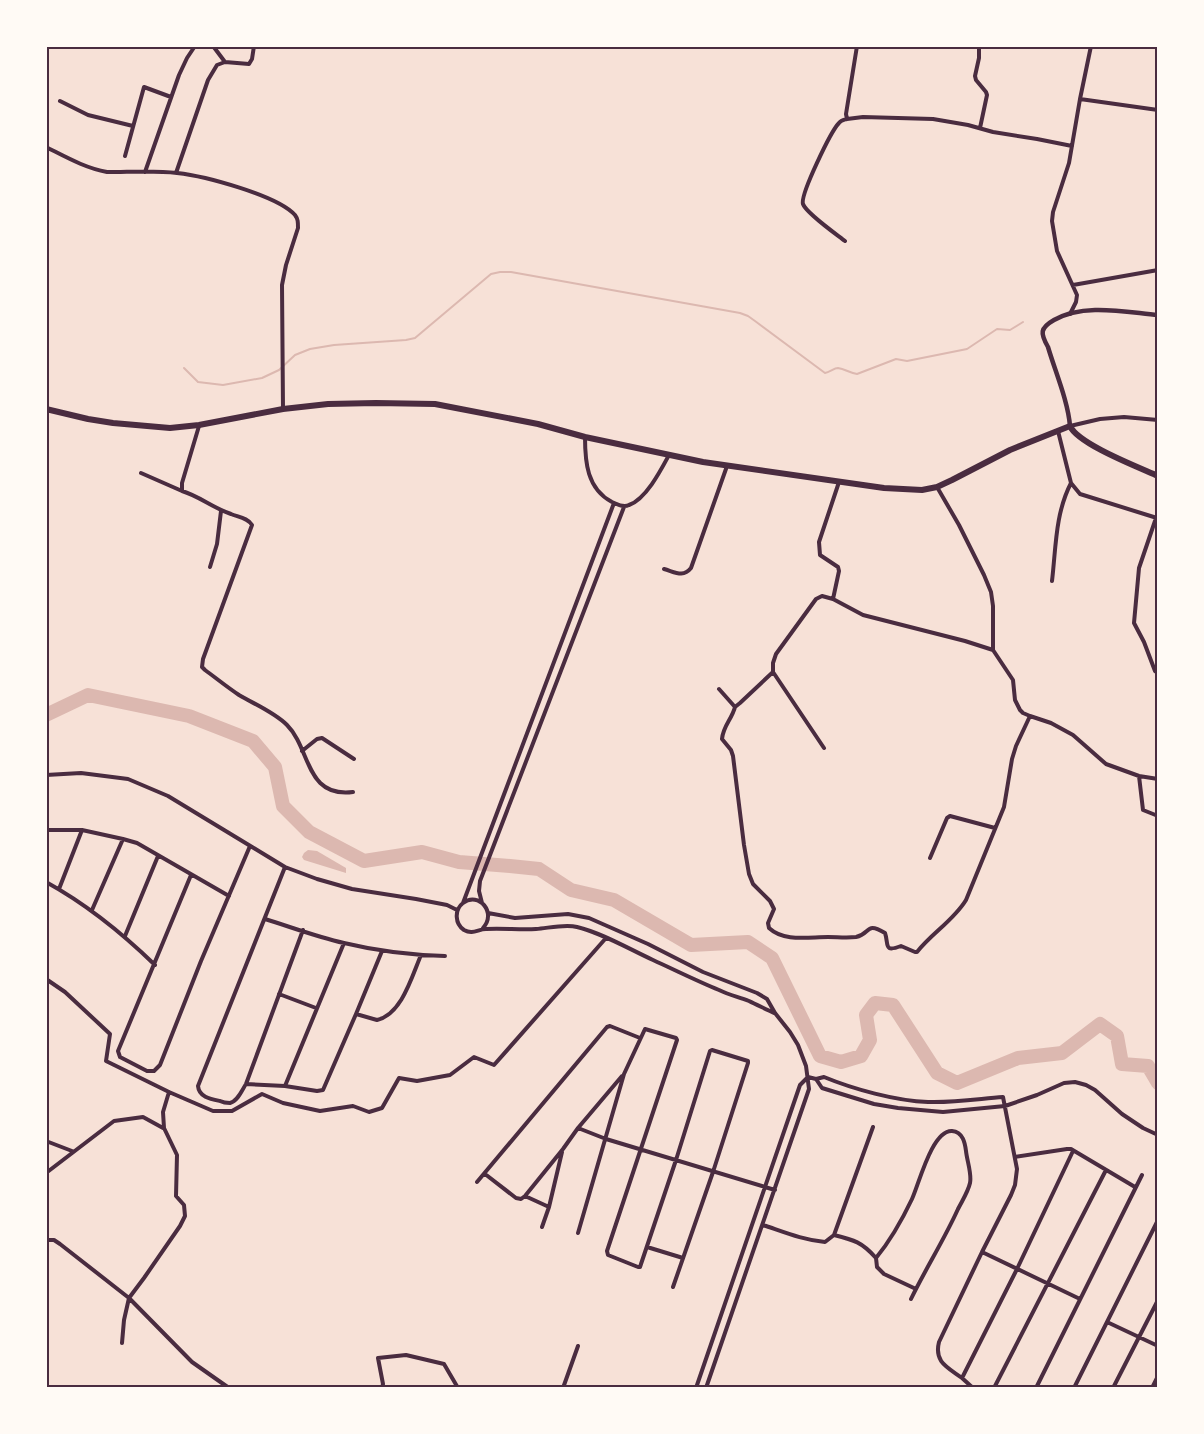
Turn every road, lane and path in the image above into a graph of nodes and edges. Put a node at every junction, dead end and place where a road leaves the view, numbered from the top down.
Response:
1 (195, 46) edge
2 (213, 46) edge
3 (254, 46) edge
4 (857, 46) edge
5 (979, 46) edge
6 (1091, 46) edge
7 (225, 62) junction
8 (171, 97) junction
9 (1080, 99) junction
10 (60, 101) dead end
11 (1158, 110) edge
12 (847, 119) junction
13 (133, 126) junction
14 (980, 128) junction
15 (1072, 146) junction
16 (46, 147) edge
17 (125, 156) dead end
18 (145, 172) junction
19 (176, 173) junction
20 (845, 241) dead end
21 (1158, 270) edge
22 (1073, 285) junction
23 (1070, 314) junction
24 (1158, 315) edge
25 (46, 409) edge
26 (283, 409) junction
27 (1158, 420) edge
28 (199, 425) junction
29 (1070, 426) junction
30 (1058, 430) junction
31 (585, 437) junction
32 (669, 454) junction
33 (727, 466) junction
34 (141, 473) dead end
35 (1158, 476) edge
36 (839, 482) junction
37 (1071, 483) junction
38 (937, 487) junction
39 (182, 491) junction
40 (614, 503) junction
41 (624, 507) junction
42 (221, 511) junction
43 (1157, 518) edge
44 (210, 567) dead end
45 (664, 568) dead end
46 (1052, 581) dead end
47 (833, 599) junction
48 (993, 650) junction
49 (773, 672) junction
50 (1158, 673) edge
51 (719, 689) dead end
52 (735, 707) junction
53 (1030, 716) junction
54 (824, 748) dead end
55 (302, 751) junction
56 (354, 759) dead end
57 (46, 775) edge
58 (1139, 776) junction
59 (1158, 778) edge
60 (353, 792) dead end
61 (1158, 816) edge
62 (995, 828) junction
63 (46, 830) edge
64 (82, 830) junction
65 (123, 838) junction
66 (250, 846) junction
67 (158, 856) junction
68 (930, 858) dead end
69 (285, 867) junction
70 (191, 875) junction
71 (46, 882) edge
72 (59, 889) junction
73 (229, 896) junction
74 (463, 903) junction
75 (482, 903) junction
76 (92, 910) junction
77 (458, 910) junction
78 (488, 913) junction
79 (265, 919) junction
80 (483, 928) junction
81 (303, 930) junction
82 (125, 936) junction
83 (606, 938) junction
84 (344, 943) junction
85 (382, 951) junction
86 (421, 955) junction
87 (445, 956) dead end
88 (155, 965) junction
89 (46, 979) edge
90 (725, 981) junction
91 (722, 992) junction
92 (279, 994) junction
93 (316, 1008) junction
94 (775, 1013) junction
95 (356, 1014) junction
96 (640, 1038) junction
97 (624, 1074) junction
98 (808, 1077) junction
99 (816, 1079) junction
100 (246, 1084) junction
101 (285, 1086) junction
102 (169, 1092) junction
103 (876, 1093) junction
104 (874, 1104) junction
105 (1005, 1106) junction
106 (873, 1127) dead end
107 (164, 1128) junction
108 (578, 1128) junction
109 (1158, 1134) edge
110 (606, 1139) junction
111 (46, 1141) edge
112 (563, 1149) junction
113 (641, 1149) junction
114 (1073, 1151) junction
115 (73, 1152) junction
116 (1015, 1157) junction
117 (676, 1160) junction
118 (1106, 1170) junction
119 (713, 1172) junction
120 (46, 1173) edge
121 (485, 1174) junction
122 (1142, 1175) dead end
123 (477, 1182) dead end
124 (766, 1187) junction
125 (1135, 1187) junction
126 (775, 1190) junction
127 (525, 1196) junction
128 (549, 1207) junction
129 (1158, 1220) edge
130 (763, 1225) junction
131 (542, 1227) dead end
132 (578, 1233) dead end
133 (834, 1235) junction
134 (46, 1240) edge
135 (647, 1247) junction
136 (982, 1252) junction
137 (683, 1258) junction
138 (876, 1258) junction
139 (739, 1265) junction
140 (747, 1268) junction
141 (1017, 1269) junction
142 (1048, 1284) junction
143 (673, 1287) dead end
144 (916, 1289) junction
145 (129, 1298) junction
146 (911, 1299) dead end
147 (1080, 1299) junction
148 (1158, 1300) edge
149 (1107, 1322) junction
150 (1138, 1337) junction
151 (122, 1343) dead end
152 (578, 1346) dead end
153 (1158, 1346) edge
154 (1158, 1376) edge
155 (962, 1378) junction
156 (230, 1388) edge
157 (382, 1388) edge
158 (458, 1388) edge
159 (563, 1388) edge
160 (696, 1388) edge
161 (706, 1388) edge
162 (974, 1388) edge
163 (994, 1388) edge
164 (1036, 1388) edge
165 (1074, 1388) edge
166 (1113, 1388) edge
167 (1152, 1388) edge

1 - 8 street
2 - 7 street
3 - 7 street
4 - 12 street
5 - 14 street
6 - 9 street
7 - 19 street
8 - 13 street
8 - 18 street
9 - 11 street
9 - 15 street
10 - 13 street
12 - 14 street
12 - 20 street
13 - 17 street
14 - 15 street
15 - 22 street
16 - 18 street
18 - 19 street
19 - 26 street
21 - 22 street
22 - 23 street
23 - 24 street
23 - 29 street
25 - 28 main road
26 - 28 main road
26 - 31 main road
27 - 29 street
28 - 39 street
29 - 30 main road
29 - 35 main road
30 - 37 street
30 - 38 main road
31 - 32 main road
31 - 40 street
32 - 33 main road
32 - 41 street
33 - 36 main road
33 - 45 street
34 - 39 street
36 - 38 main road
36 - 47 street
37 - 43 street
37 - 46 street
38 - 48 street
39 - 42 street
40 - 41 street
40 - 74 street
41 - 75 street
42 - 44 street
42 - 55 street
43 - 50 street
47 - 48 street
47 - 49 street
48 - 53 street
49 - 52 street
49 - 54 street
51 - 52 street
52 - 62 street
53 - 58 street
53 - 62 street
55 - 56 street
55 - 60 street
57 - 66 street
58 - 59 street
58 - 61 street
62 - 68 street
63 - 64 street
64 - 65 street
64 - 72 street
65 - 67 street
65 - 76 street
66 - 69 street
66 - 73 street
67 - 70 street
67 - 82 street
69 - 77 street
69 - 79 street
70 - 73 street
70 - 88 street
71 - 72 street
72 - 76 street
73 - 88 street
74 - 75 street
74 - 77 street
75 - 78 street
76 - 82 street
77 - 80 street
78 - 80 street
78 - 90 street
79 - 81 street
79 - 100 street
80 - 83 street
81 - 84 street
81 - 92 street
82 - 88 street
83 - 91 street
83 - 102 street
84 - 85 street
84 - 93 street
85 - 86 street
85 - 95 street
86 - 87 street
86 - 95 street
89 - 102 street
90 - 91 street
90 - 94 street
91 - 94 street
92 - 93 street
92 - 100 street
93 - 101 street
94 - 98 street
95 - 101 street
96 - 97 street
96 - 113 street
96 - 121 street
97 - 108 street
97 - 110 street
98 - 99 street
98 - 124 street
98 - 126 street
99 - 103 street
99 - 104 street
100 - 101 street
102 - 107 street
103 - 104 street
103 - 105 street
104 - 105 street
105 - 109 street
105 - 116 street
106 - 133 street
107 - 115 street
107 - 145 street
108 - 110 street
108 - 112 street
110 - 113 street
110 - 132 street
111 - 115 street
112 - 127 street
112 - 128 street
113 - 117 street
113 - 135 street
114 - 116 street
114 - 118 street
114 - 141 street
115 - 120 street
116 - 136 street
117 - 119 street
117 - 119 street
117 - 135 street
118 - 125 street
118 - 142 street
119 - 124 street
119 - 137 street
121 - 123 street
121 - 127 street
122 - 125 street
124 - 126 street
124 - 139 street
125 - 147 street
126 - 130 street
127 - 128 street
128 - 131 street
129 - 149 street
130 - 133 street
130 - 140 street
133 - 138 street
134 - 145 street
135 - 137 street
136 - 141 street
136 - 155 street
137 - 143 street
138 - 144 street
138 - 144 street
139 - 140 street
139 - 160 street
140 - 161 street
141 - 142 street
141 - 155 street
142 - 147 street
142 - 163 street
144 - 146 street
145 - 151 street
145 - 156 street
147 - 164 street
148 - 150 street
149 - 150 street
149 - 165 street
150 - 153 street
150 - 166 street
152 - 159 street
154 - 167 street
155 - 162 street
157 - 158 street

